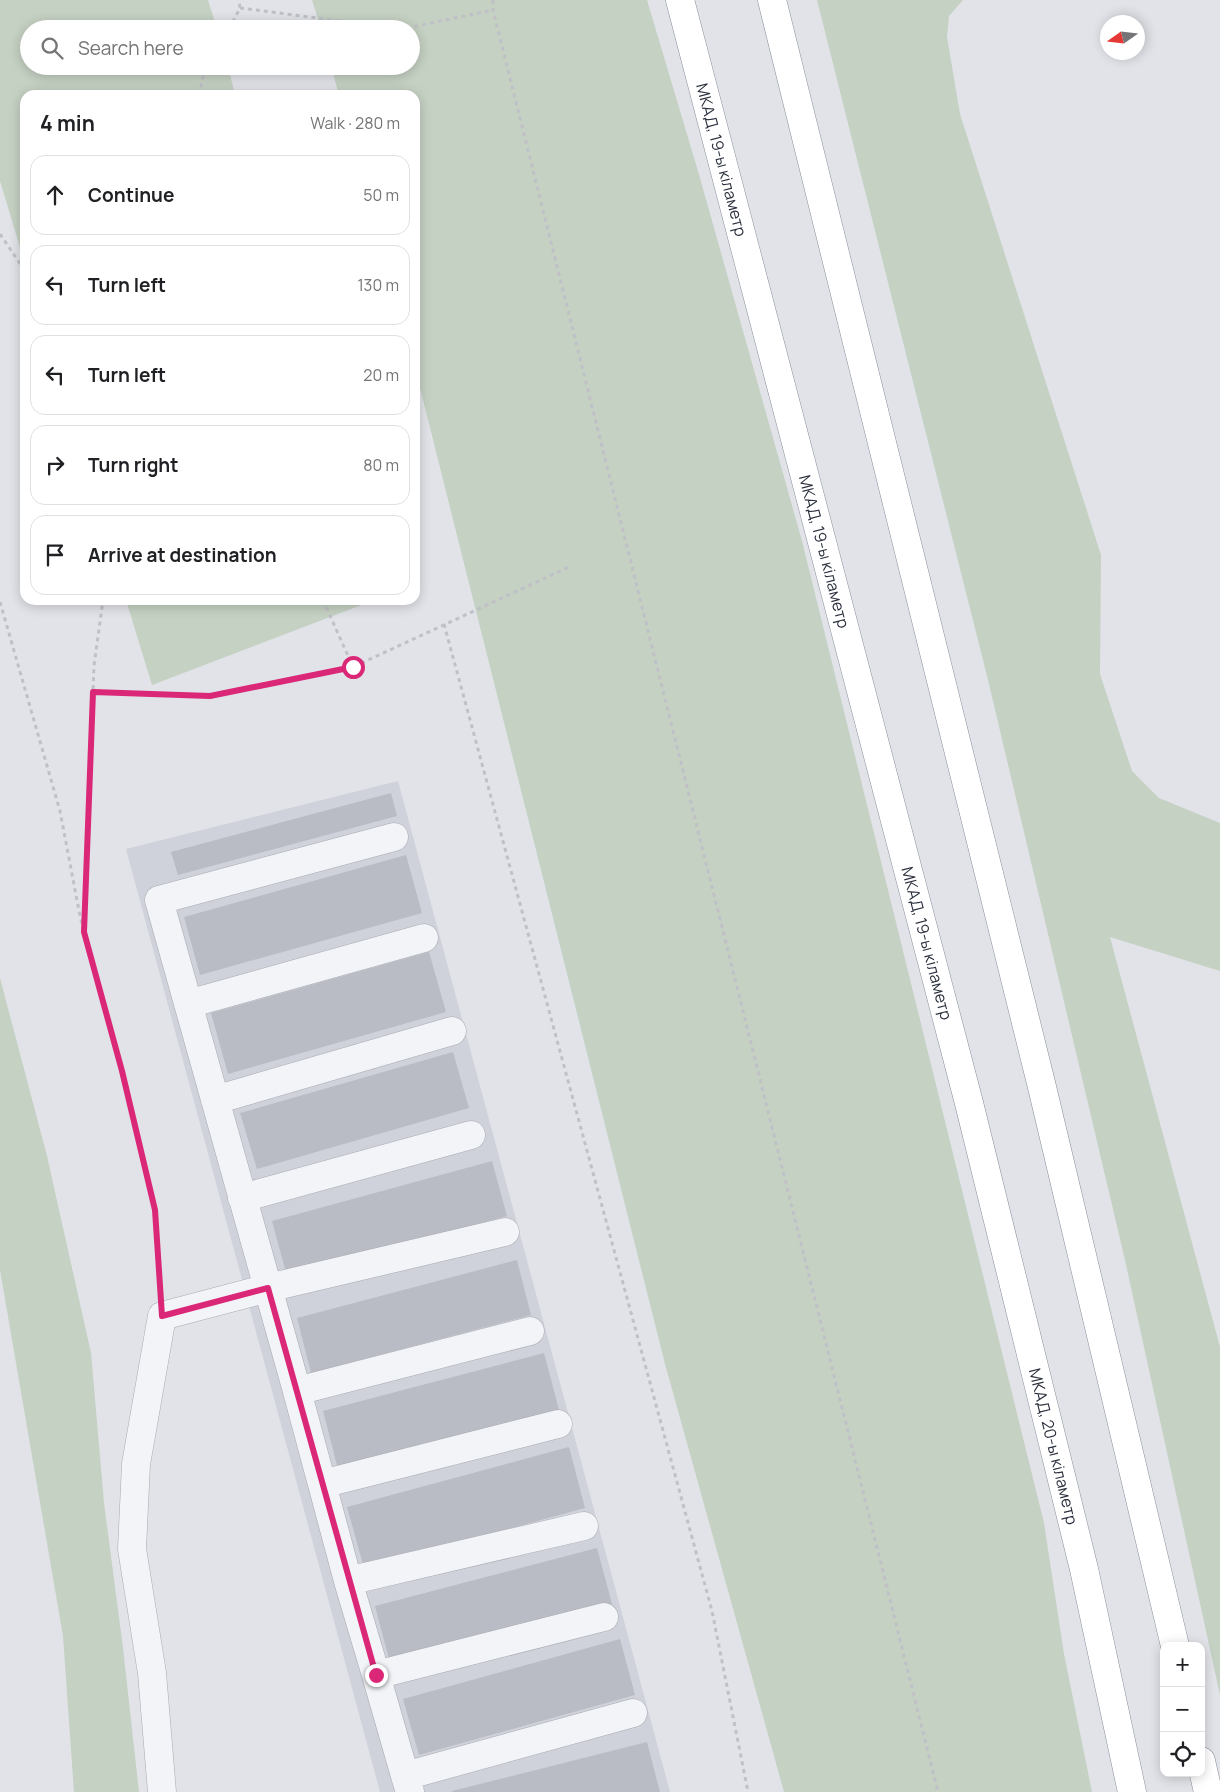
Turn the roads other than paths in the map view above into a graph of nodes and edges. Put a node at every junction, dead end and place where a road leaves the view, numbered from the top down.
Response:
1 (680, 0) edge
2 (772, 0) edge
3 (394, 837) dead end
4 (424, 938) dead end
5 (188, 1004) junction
6 (452, 1031) dead end
7 (215, 1100) junction
8 (969, 1103) joint
9 (471, 1134) dead end
10 (242, 1198) junction
11 (505, 1232) dead end
12 (268, 1288) junction
13 (530, 1331) dead end
14 (297, 1392) junction
15 (558, 1424) dead end
16 (322, 1484) junction
17 (584, 1526) dead end
18 (348, 1581) junction
19 (604, 1616) dead end
20 (1174, 1642) edge
21 (376, 1675) junction
22 (633, 1713) dead end
23 (1205, 1777) edge
24 (408, 1784) edge
25 (162, 1792) edge
26 (1132, 1792) edge
27 (1208, 1792) edge

1 - 8 highway, МКАД, 19-ы кіламетр
2 - 20 highway
3 - 5 lane
4 - 5 lane
5 - 7 lane
6 - 7 lane
7 - 10 lane
8 - 26 highway, МКАД, 20-ы кіламетр
9 - 10 lane
10 - 12 lane
11 - 12 lane
12 - 14 lane
12 - 25 lane
13 - 14 lane
14 - 16 lane
15 - 16 lane
16 - 18 lane
17 - 18 lane
18 - 21 lane
19 - 21 lane
21 - 24 lane
22 - 24 lane
23 - 27 highway

